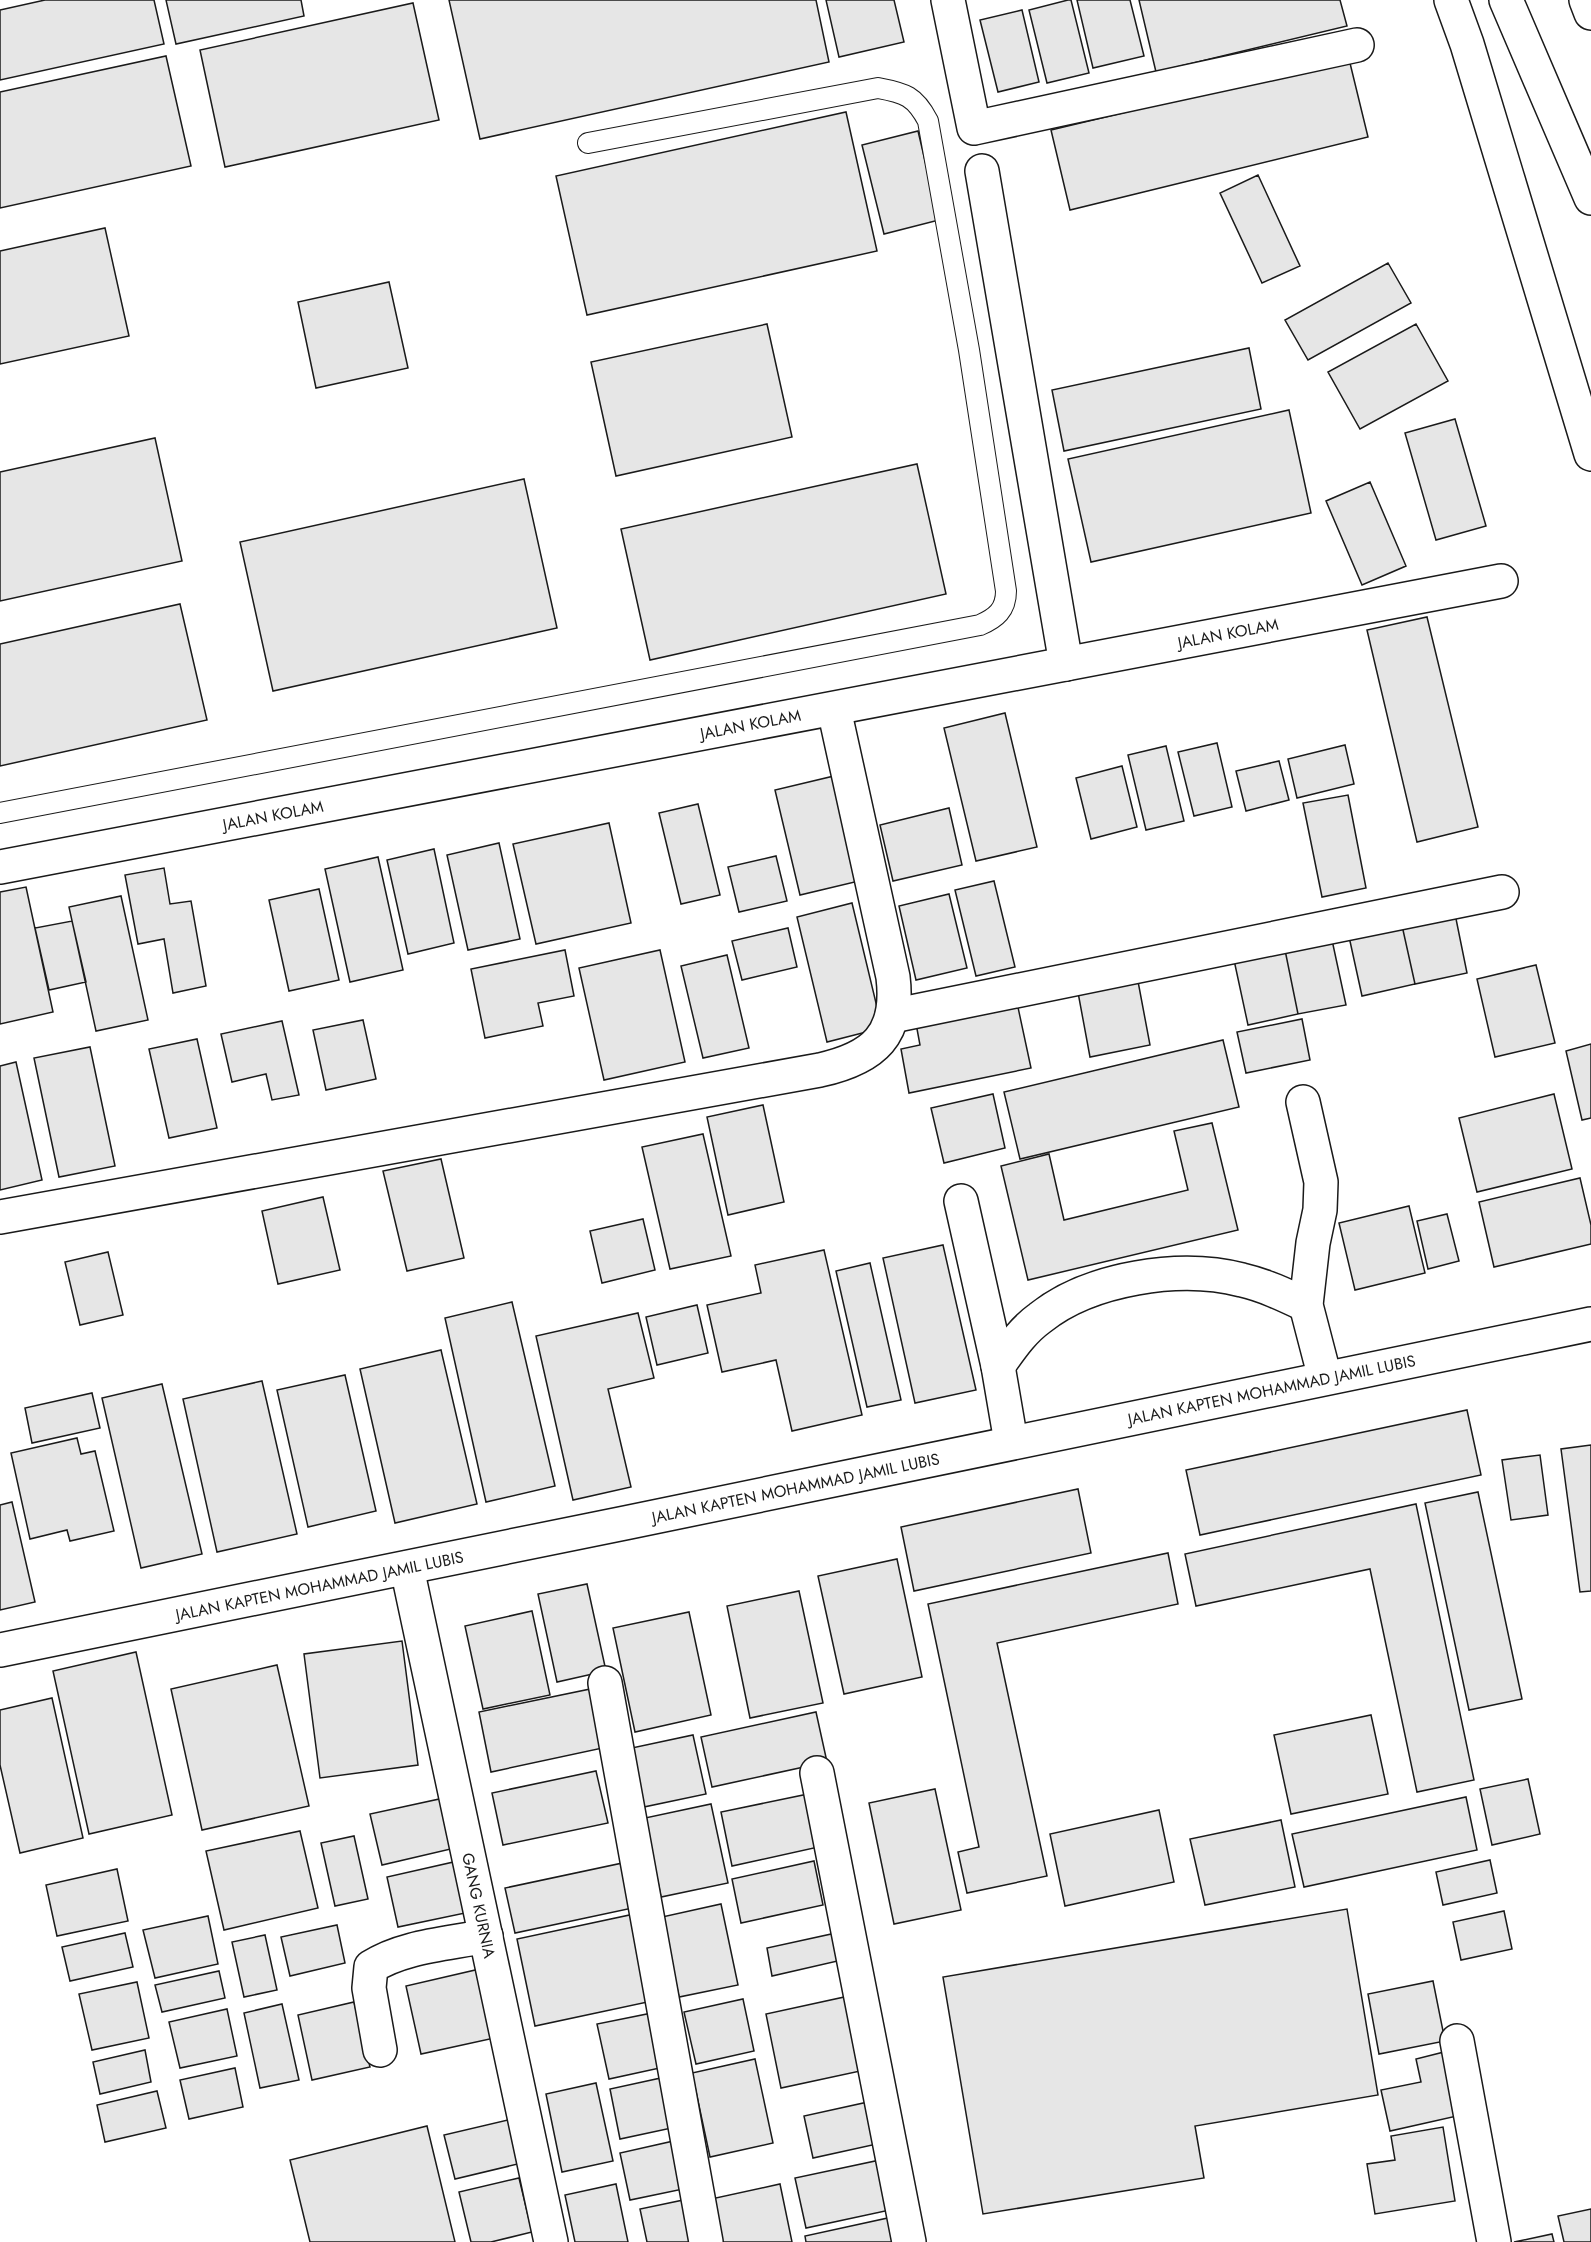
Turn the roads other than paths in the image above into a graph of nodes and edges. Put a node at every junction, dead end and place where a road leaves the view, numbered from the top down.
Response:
1 (948, 0) edge
2 (1451, 0) edge
3 (1506, 0) edge
4 (1586, 0) edge
5 (1591, 13) edge
6 (1357, 45) dead end
7 (588, 143) dead end
8 (982, 171) dead end
9 (1591, 198) edge
10 (1591, 454) edge
11 (1501, 580) dead end
12 (1066, 664) junction
13 (834, 709) junction
14 (0, 813) edge
15 (0, 867) edge
16 (1502, 892) dead end
17 (892, 1016) junction
18 (1303, 1102) dead end
19 (961, 1201) dead end
20 (0, 1217) edge
21 (1306, 1305) junction
22 (1591, 1324) edge
23 (998, 1366) junction
24 (1325, 1378) junction
25 (1011, 1442) junction
26 (407, 1568) junction
27 (0, 1650) edge
28 (605, 1683) dead end
29 (817, 1773) dead end
30 (486, 1936) junction
31 (1457, 2041) dead end
32 (380, 2050) dead end
33 (551, 2242) edge
34 (706, 2242) edge
35 (909, 2242) edge
36 (1494, 2242) edge

1 - 6 main road
2 - 10 main road
3 - 9 main road
4 - 5 main road
7 - 14 lane
8 - 12 main road
11 - 12 main road, JALAN KOLAM
12 - 13 main road, JALAN KOLAM
13 - 15 main road, JALAN KOLAM
13 - 17 main road
16 - 17 main road
17 - 20 main road
18 - 21 main road
19 - 23 main road
21 - 23 main road
21 - 24 main road
22 - 24 main road, JALAN KAPTEN MOHAMMAD JAMIL LUBIS
23 - 25 main road
24 - 25 main road, JALAN KAPTEN MOHAMMAD JAMIL LUBIS
25 - 26 main road, JALAN KAPTEN MOHAMMAD JAMIL LUBIS
26 - 27 main road, JALAN KAPTEN MOHAMMAD JAMIL LUBIS
26 - 30 main road, GANG KURNIA
28 - 34 main road
29 - 35 main road
30 - 32 main road
30 - 33 main road, GANG KURNIA
31 - 36 main road

